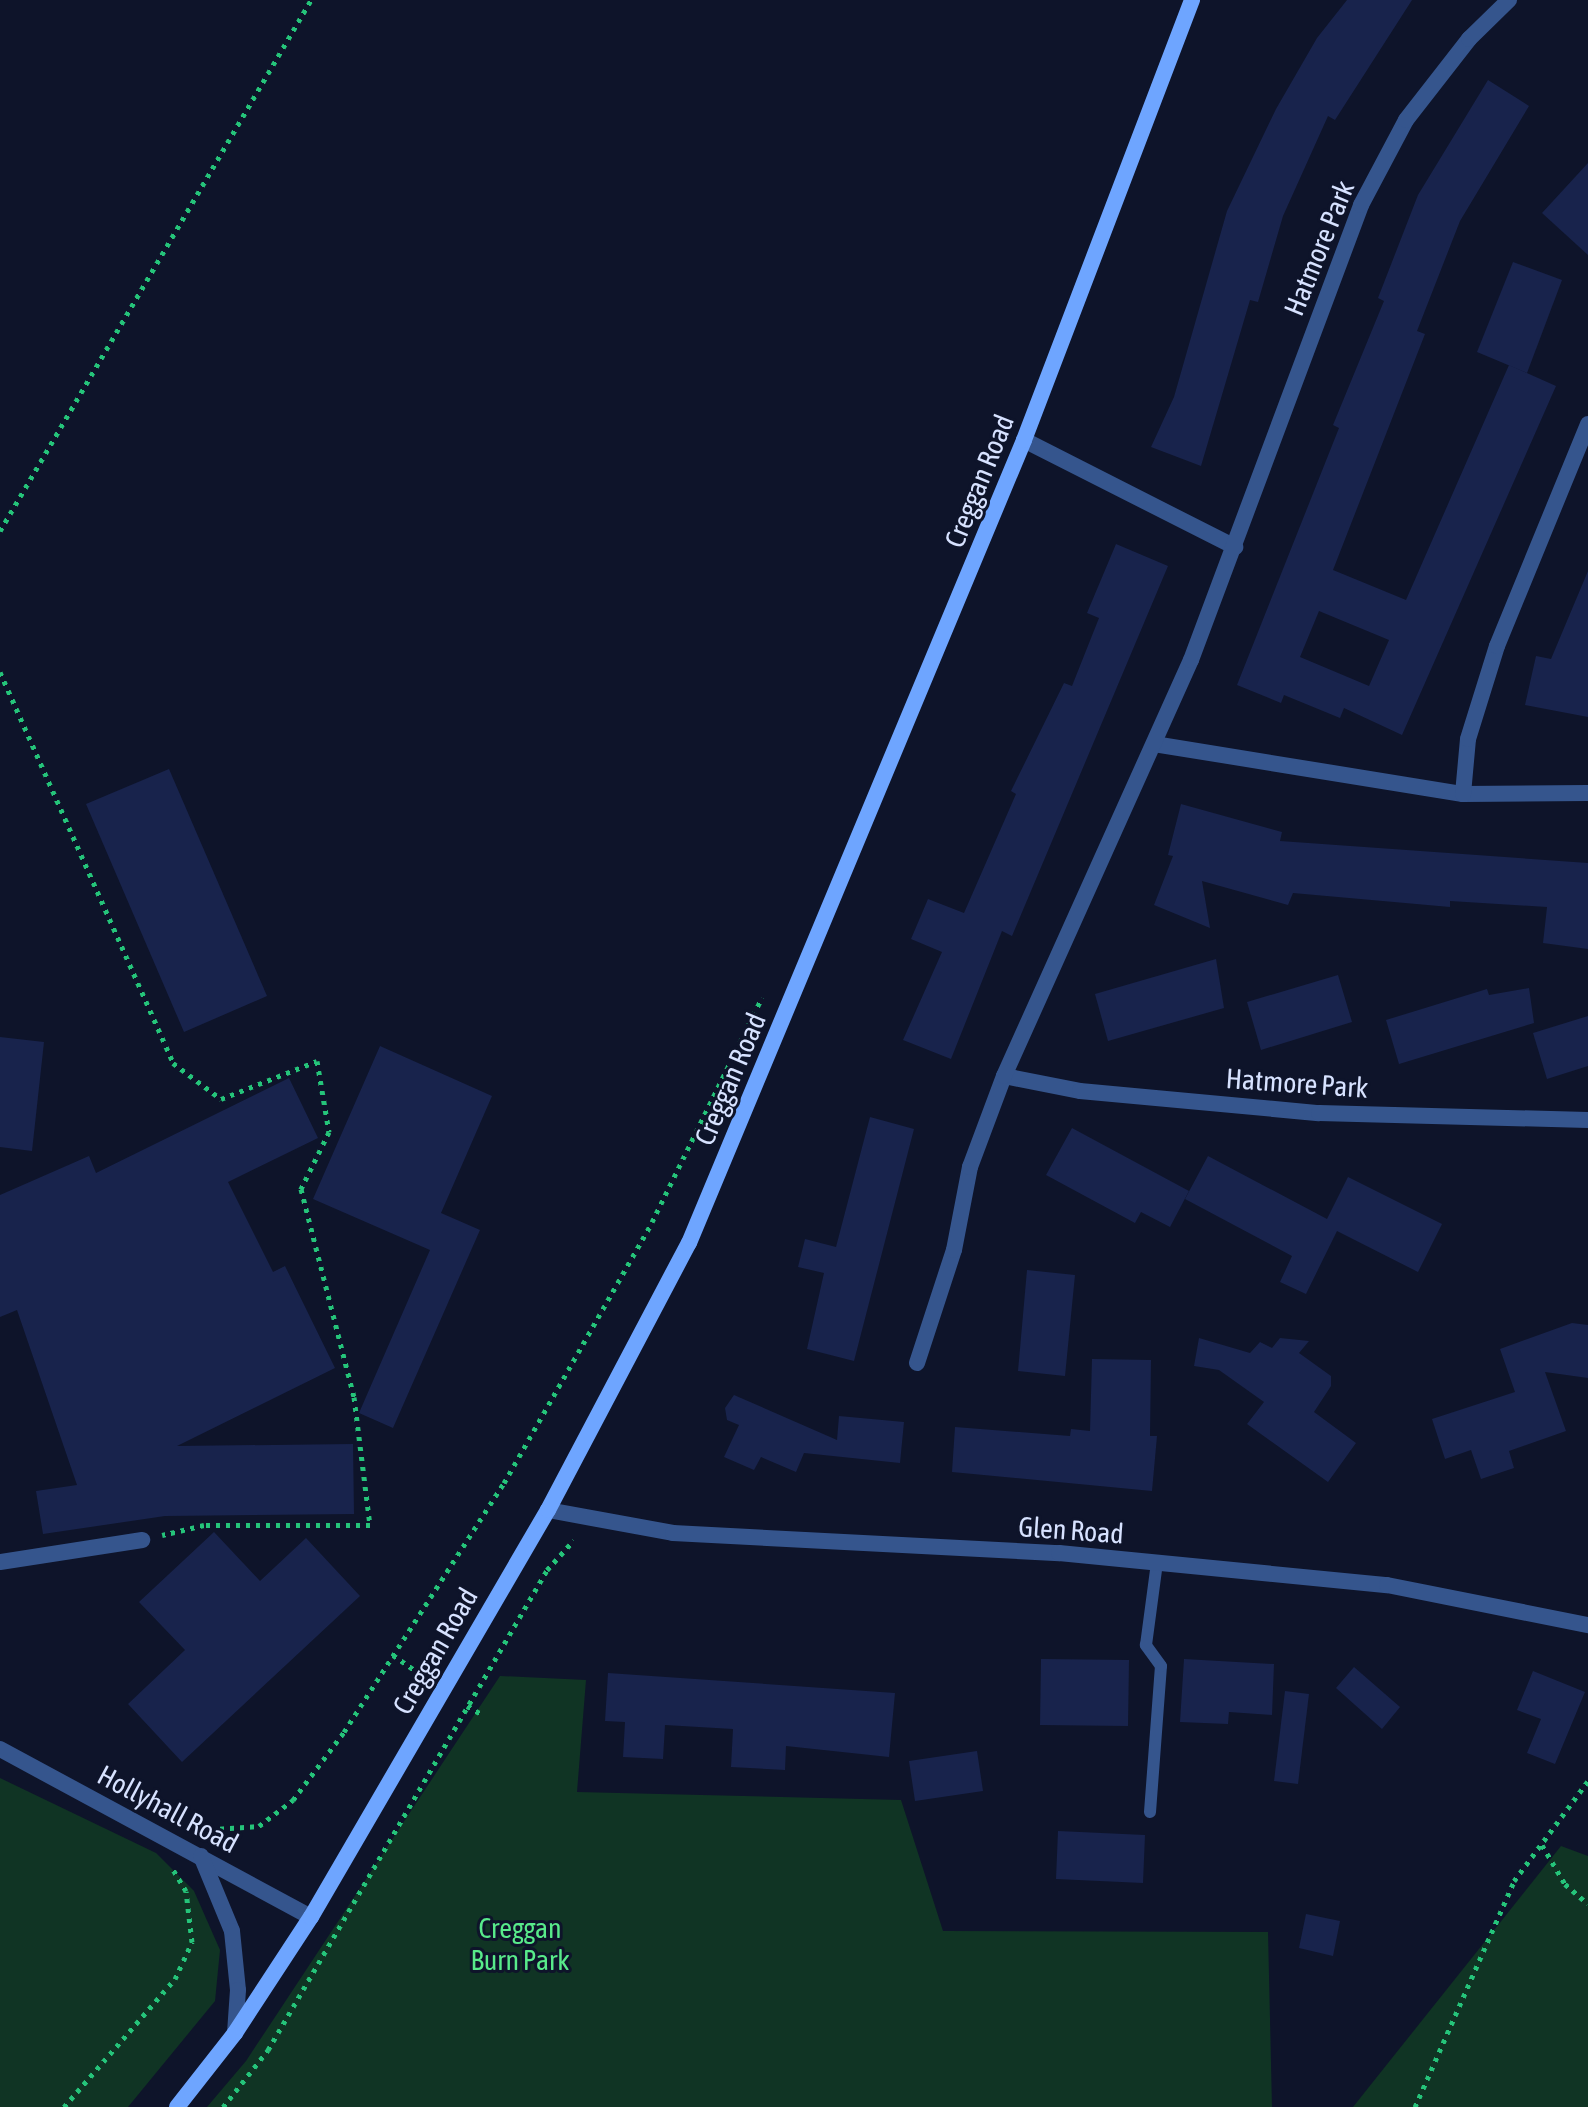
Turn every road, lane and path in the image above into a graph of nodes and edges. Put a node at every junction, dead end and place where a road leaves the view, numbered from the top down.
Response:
1 (311, 0) edge
2 (1192, 0) edge
3 (1509, 0) edge
4 (1588, 424) edge
5 (1024, 440) junction
6 (0, 531) edge
7 (1235, 547) junction
8 (0, 672) edge
9 (1154, 744) junction
10 (1588, 793) edge
11 (1463, 794) junction
12 (764, 993) dead end
13 (1004, 1076) junction
14 (1588, 1120) edge
15 (917, 1363) dead end
16 (548, 1510) junction
17 (593, 1518) junction
18 (142, 1540) joint
19 (0, 1562) edge
20 (1157, 1563) junction
21 (1588, 1625) edge
22 (393, 1655) junction
23 (442, 1689) junction
24 (0, 1749) edge
25 (1588, 1781) edge
26 (1150, 1812) dead end
27 (180, 1844) junction
28 (1542, 1845) junction
29 (201, 1856) junction
30 (170, 1864) dead end
31 (1588, 1904) edge
32 (311, 1917) junction
33 (235, 2033) junction
34 (64, 2107) edge
35 (177, 2107) edge
36 (223, 2107) edge
37 (1415, 2107) edge

1 - 6 path
2 - 5 main road, Creggan Road
3 - 7 street, Hatmore Park
4 - 11 street
5 - 7 street
5 - 16 main road, Creggan Road
7 - 9 street, Hatmore Park
8 - 18 path
9 - 11 street
9 - 13 street, Hatmore Park
10 - 11 street
12 - 22 path
13 - 14 street, Hatmore Park
13 - 15 street, Hatmore Park
16 - 17 street, Glen Road
16 - 23 main road, Creggan Road
17 - 20 street, Glen Road
17 - 36 path
18 - 19 street
20 - 21 street, Glen Road
20 - 26 lane
22 - 23 path
22 - 27 path
23 - 32 main road, Creggan Road
24 - 27 street, Hollyhall Road
25 - 28 path
27 - 29 street, Hollyhall Road
28 - 31 path
28 - 37 path
29 - 32 street, Hollyhall Road
29 - 33 street
30 - 34 path
32 - 33 main road, Creggan Road
33 - 35 main road, Creggan Road

